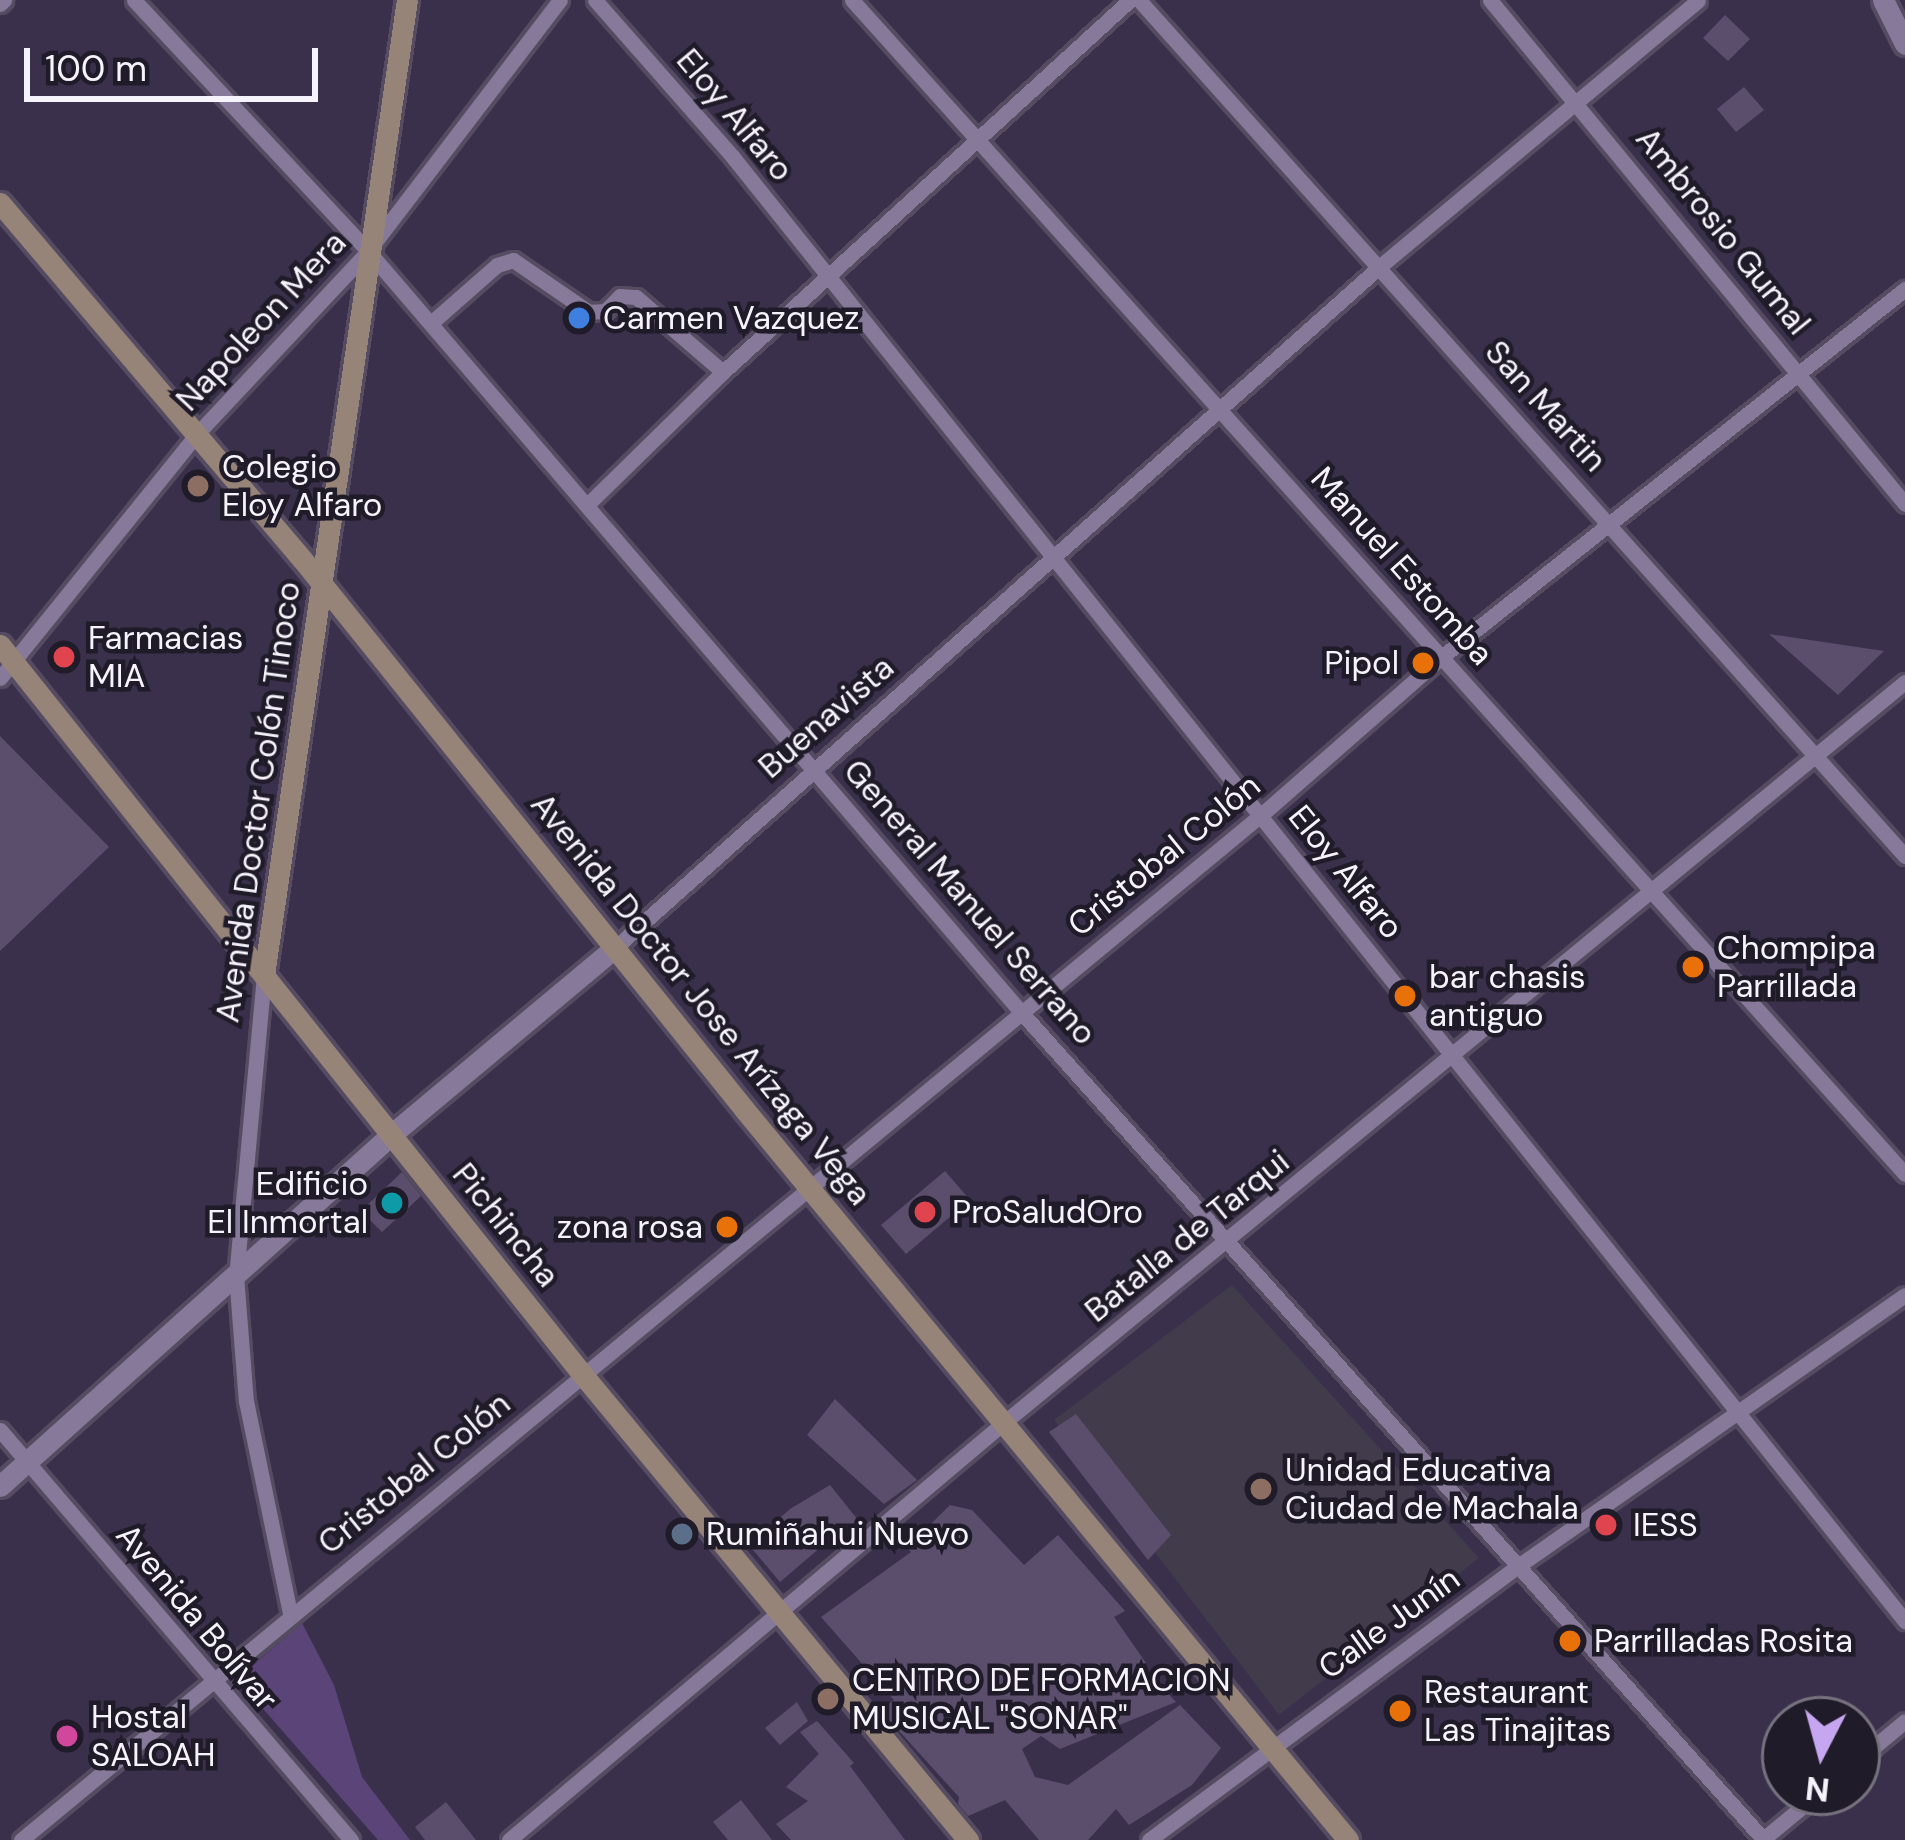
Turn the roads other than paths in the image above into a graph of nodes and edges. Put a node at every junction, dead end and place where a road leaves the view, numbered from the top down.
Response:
1 (134, 0) edge
2 (406, 0) edge
3 (560, 0) edge
4 (595, 0) edge
5 (852, 0) edge
6 (1135, 0) edge
7 (1490, 0) edge
8 (1698, 0) edge
9 (1883, 0) edge
10 (1905, 44) edge
11 (1576, 100) junction
12 (974, 140) junction
13 (0, 202) edge
14 (368, 251) junction
15 (1378, 268) junction
16 (830, 279) junction
17 (1905, 289) edge
18 (431, 323) junction
19 (1798, 370) junction
20 (723, 372) junction
21 (1218, 408) junction
22 (195, 436) junction
23 (1905, 504) edge
24 (587, 505) junction
25 (1609, 520) junction
26 (1053, 561) junction
27 (322, 585) junction
28 (1444, 655) junction
29 (5, 662) edge
30 (1905, 682) edge
31 (1815, 756) junction
32 (817, 769) junction
33 (1261, 815) junction
34 (1905, 856) edge
35 (1652, 890) junction
36 (617, 946) junction
37 (264, 975) junction
38 (1020, 1012) junction
39 (1457, 1055) junction
40 (392, 1134) junction
41 (1905, 1174) edge
42 (808, 1187) junction
43 (1232, 1240) junction
44 (236, 1275) junction
45 (1905, 1295) edge
46 (584, 1375) junction
47 (1736, 1414) junction
48 (1004, 1423) junction
49 (0, 1430) edge
50 (27, 1462) junction
51 (0, 1486) edge
52 (1518, 1566) junction
53 (290, 1613) junction
54 (778, 1614) junction
55 (1905, 1621) edge
56 (209, 1680) junction
57 (1905, 1721) edge
58 (1881, 1741) edge
59 (1270, 1748) junction
60 (1792, 1816) edge
61 (21, 1840) edge
62 (351, 1840) edge
63 (509, 1840) edge
64 (968, 1840) edge
65 (1148, 1840) edge
66 (1348, 1840) edge
67 (1763, 1840) edge

1 - 14 street, General Manuel Serrano
2 - 14 main road, Avenida Doctor Colón Tinoco
3 - 14 street, Napoleon Mera
4 - 16 street, Eloy Alfaro
5 - 12 street, Manuel Estomba
6 - 12 street
6 - 15 street, San Martin
7 - 11 street, Ambrosio Gumal
8 - 11 street, Buenavista
9 - 10 street
11 - 15 street, Buenavista
11 - 19 street, Ambrosio Gumal
12 - 16 street
12 - 21 street, Manuel Estomba
13 - 22 main road, Avenida Doctor Jose Arízaga Vega
14 - 18 street, General Manuel Serrano
14 - 22 street, Napoleon Mera
14 - 27 main road, Avenida Doctor Colón Tinoco
15 - 21 street, Buenavista
15 - 25 street, San Martin
16 - 20 street
16 - 26 street, Eloy Alfaro
17 - 19 street, Cristobal Colón
18 - 20 street
18 - 24 street, General Manuel Serrano
19 - 23 street, Ambrosio Gumal
19 - 25 street, Cristobal Colón
20 - 24 street
21 - 26 street, Buenavista
21 - 28 street, Manuel Estomba
22 - 27 main road, Avenida Doctor Jose Arízaga Vega
22 - 29 street, Napoleon Mera
24 - 32 street, General Manuel Serrano
25 - 28 street, Cristobal Colón
25 - 31 street, San Martin
26 - 32 street, Buenavista
26 - 33 street, Eloy Alfaro
27 - 36 main road, Avenida Doctor Jose Arízaga Vega
27 - 37 main road, Avenida Doctor Colón Tinoco
28 - 33 street, Cristobal Colón
28 - 35 street, Manuel Estomba
29 - 37 main road, Pichincha
30 - 31 street, Batalla de Tarqui
31 - 34 street, San Martin
31 - 35 street, Batalla de Tarqui
32 - 36 street, Buenavista
32 - 38 street, General Manuel Serrano
33 - 38 street, Cristobal Colón
33 - 39 street, Eloy Alfaro
35 - 39 street, Batalla de Tarqui
35 - 41 street, Manuel Estomba
36 - 40 street, Buenavista
36 - 42 main road, Avenida Doctor Jose Arízaga Vega
37 - 40 main road, Pichincha
37 - 44 street, Avenida Doctor Colón Tinoco
38 - 42 street, Cristobal Colón
38 - 43 street, General Manuel Serrano
39 - 43 street, Batalla de Tarqui
39 - 47 street, Eloy Alfaro
40 - 44 street, Buenavista
40 - 46 main road, Pichincha
42 - 46 street, Cristobal Colón
42 - 48 main road, Avenida Doctor Jose Arízaga Vega
43 - 48 street, Batalla de Tarqui
43 - 52 street, General Manuel Serrano
44 - 50 street, Buenavista
44 - 53 street, Avenida Doctor Colón Tinoco
45 - 47 street, Calle Junín
46 - 53 street, Cristobal Colón
46 - 54 main road, Pichincha
47 - 52 street, Calle Junín
47 - 55 street, Eloy Alfaro
48 - 54 street, Batalla de Tarqui
48 - 59 main road, Avenida Doctor Jose Arízaga Vega
49 - 50 street, Avenida Bolívar
50 - 51 street, Buenavista
50 - 56 street, Avenida Bolívar
52 - 59 street, Calle Junín
52 - 67 street, General Manuel Serrano
53 - 56 street, Cristobal Colón
54 - 63 street, Batalla de Tarqui
54 - 64 main road, Pichincha
56 - 61 street, Cristobal Colón
56 - 62 street, Avenida Bolívar
57 - 58 street
59 - 65 street, Calle Junín
59 - 66 main road, Avenida Doctor Jose Arízaga Vega
60 - 67 street

